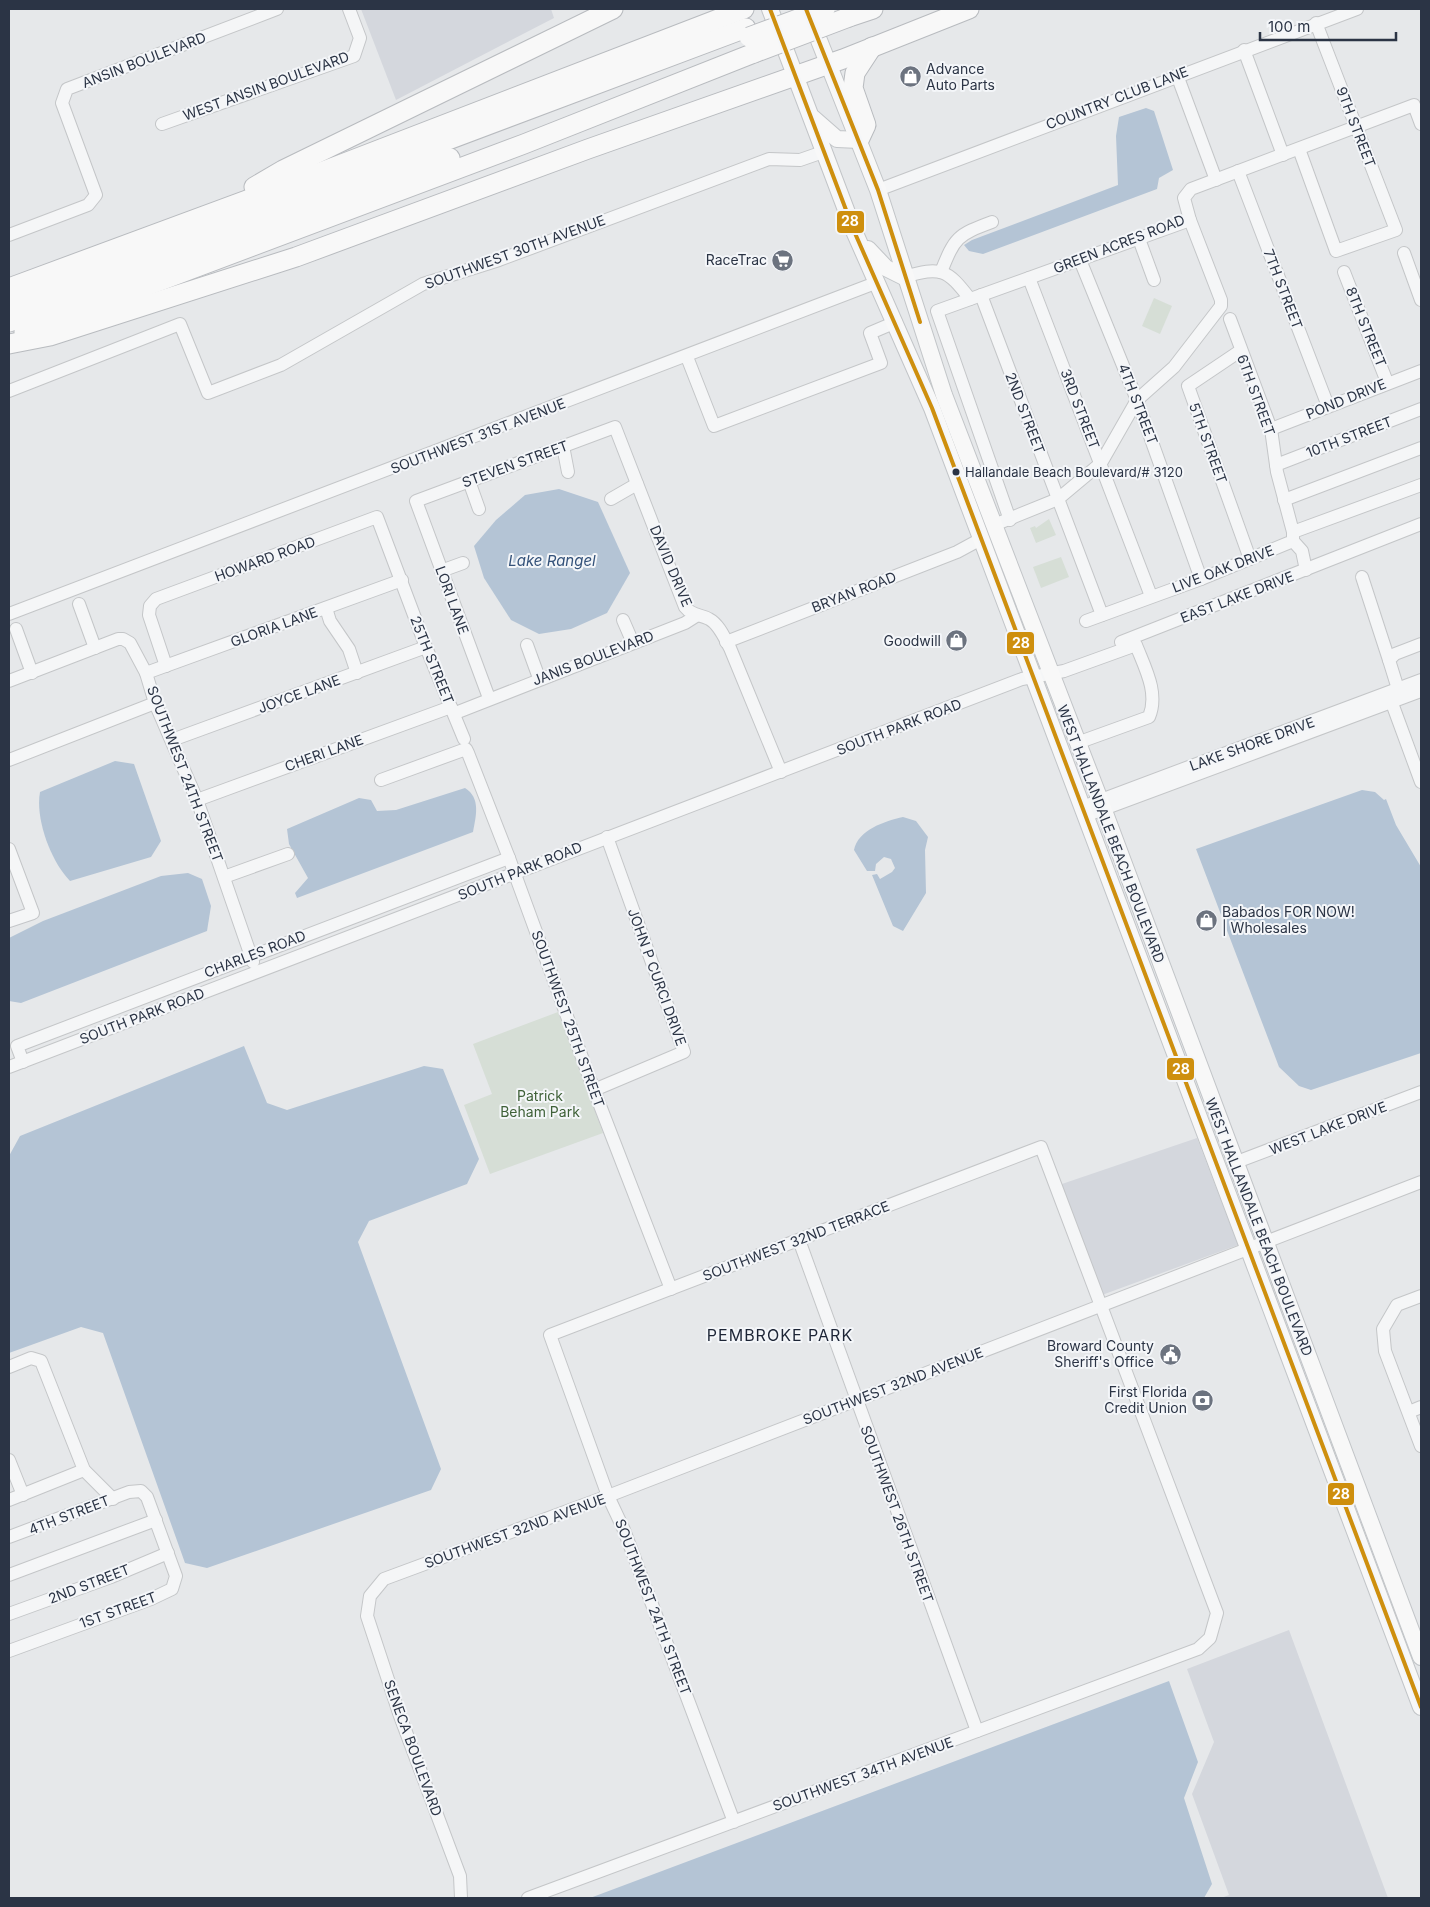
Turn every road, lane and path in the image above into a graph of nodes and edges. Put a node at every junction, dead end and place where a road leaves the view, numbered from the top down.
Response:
1 (277, 9) edge
2 (349, 9) edge
3 (613, 9) edge
4 (770, 9) edge
5 (797, 9) edge
6 (806, 9) edge
7 (825, 9) edge
8 (873, 9) edge
9 (969, 9) edge
10 (1357, 9) edge
11 (740, 10) edge
12 (1316, 24) junction
13 (750, 39) junction
14 (872, 47) junction
15 (1244, 50) junction
16 (828, 64) junction
17 (601, 65) junction
18 (794, 75) junction
19 (1178, 75) junction
20 (809, 115) junction
21 (162, 124) dead end
22 (1421, 124) edge
23 (1357, 127) junction
24 (859, 140) junction
25 (524, 144) junction
26 (1299, 149) junction
27 (823, 152) junction
28 (1283, 155) junction
29 (1238, 171) junction
30 (1216, 180) junction
31 (335, 182) junction
32 (878, 190) junction
33 (216, 209) junction
34 (1190, 220) junction
35 (992, 222) dead end
36 (268, 224) junction
37 (854, 231) junction
38 (9, 235) edge
39 (1139, 239) junction
40 (1404, 253) dead end
41 (1080, 260) junction
42 (941, 272) junction
43 (1344, 272) dead end
44 (904, 276) junction
45 (1028, 278) junction
46 (1154, 280) dead end
47 (878, 282) junction
48 (9, 288) edge
49 (1420, 295) edge
50 (976, 297) junction
51 (9, 305) edge
52 (1230, 319) dead end
53 (920, 321) junction
54 (9, 322) edge
55 (896, 322) junction
56 (9, 338) edge
57 (9, 344) edge
58 (1240, 351) junction
59 (687, 357) junction
60 (1421, 370) edge
61 (1388, 382) junction
62 (9, 390) edge
63 (1137, 400) junction
64 (1328, 406) junction
65 (1421, 409) edge
66 (615, 427) joint
67 (1271, 429) junction
68 (563, 446) junction
69 (1421, 448) edge
70 (1101, 463) junction
71 (1276, 468) junction
72 (568, 472) dead end
73 (469, 481) junction
74 (637, 484) junction
75 (1421, 485) edge
76 (963, 494) junction
77 (612, 499) dead end
78 (1058, 499) junction
79 (1284, 500) junction
80 (416, 501) joint
81 (478, 509) dead end
82 (1010, 520) junction
83 (1421, 524) edge
84 (994, 525) junction
85 (1293, 536) junction
86 (981, 539) junction
87 (1250, 559) junction
88 (462, 563) dead end
89 (1306, 570) junction
90 (441, 571) junction
91 (1362, 577) dead end
92 (1201, 579) junction
93 (402, 580) junction
94 (1151, 596) junction
95 (79, 604) dead end
96 (326, 608) junction
97 (9, 614) edge
98 (1102, 615) junction
99 (696, 616) junction
100 (624, 620) dead end
101 (1086, 621) dead end
102 (16, 629) dead end
103 (726, 642) junction
104 (633, 643) junction
105 (1421, 644) edge
106 (527, 645) dead end
107 (426, 647) junction
108 (95, 648) junction
109 (1389, 660) junction
110 (166, 666) junction
111 (32, 673) junction
112 (146, 673) junction
113 (357, 673) junction
114 (1054, 673) junction
115 (1032, 676) junction
116 (540, 678) junction
117 (1421, 680) edge
118 (9, 681) edge
119 (1421, 692) edge
120 (1393, 695) junction
121 (489, 698) junction
122 (155, 703) junction
123 (454, 709) junction
124 (172, 740) junction
125 (1077, 743) junction
126 (465, 744) junction
127 (9, 760) edge
128 (780, 772) junction
129 (381, 780) dead end
130 (1421, 782) edge
131 (197, 800) junction
132 (1101, 805) junction
133 (1084, 811) junction
134 (607, 837) junction
135 (9, 849) edge
136 (288, 854) dead end
137 (509, 858) junction
138 (515, 874) junction
139 (224, 877) junction
140 (1112, 884) junction
141 (9, 921) edge
142 (251, 955) junction
143 (256, 972) junction
144 (1165, 978) junction
145 (1150, 988) junction
146 (23, 1062) junction
147 (9, 1067) edge
148 (1203, 1079) junction
149 (594, 1090) junction
150 (1421, 1092) edge
151 (1234, 1163) junction
152 (1421, 1182) edge
153 (799, 1240) junction
154 (1265, 1243) junction
155 (1249, 1249) junction
156 (671, 1289) junction
157 (1421, 1296) edge
158 (1101, 1306) junction
159 (550, 1335) joint
160 (9, 1367) edge
161 (1297, 1377) junction
162 (856, 1401) junction
163 (1421, 1408) edge
164 (1408, 1412) junction
165 (1421, 1446) edge
166 (9, 1460) edge
167 (1347, 1461) junction
168 (1331, 1468) junction
169 (84, 1470) junction
170 (129, 1492) joint
171 (23, 1495) junction
172 (608, 1496) junction
173 (113, 1498) junction
174 (9, 1500) edge
175 (156, 1520) junction
176 (9, 1538) edge
177 (168, 1553) junction
178 (1384, 1558) junction
179 (9, 1575) edge
180 (370, 1596) joint
181 (9, 1614) edge
182 (9, 1651) edge
183 (1421, 1657) edge
184 (1421, 1707) edge
185 (977, 1732) junction
186 (734, 1822) junction
187 (461, 1898) edge
188 (528, 1898) edge

1 - 38 street, ANSIN BOULEVARD
2 - 21 street, WEST ANSIN BOULEVARD
3 - 33 highway
4 - 18 main road, WEST HALLANDALE BEACH BOULEVARD
5 - 13 highway
6 - 16 main road, WEST HALLANDALE BEACH BOULEVARD
7 - 13 highway, bridge
8 - 13 highway, bridge
9 - 14 highway
10 - 12 street, COUNTRY CLUB LANE
11 - 17 highway
12 - 15 street, COUNTRY CLUB LANE
12 - 23 street, 9TH STREET
13 - 25 highway
13 - 31 highway
13 - 36 highway
14 - 16 highway
14 - 24 highway
15 - 19 street, COUNTRY CLUB LANE
15 - 28 street
16 - 18 highway
16 - 24 main road, WEST HALLANDALE BEACH BOULEVARD
17 - 31 highway
17 - 33 highway
18 - 20 main road, WEST HALLANDALE BEACH BOULEVARD
18 - 57 highway
19 - 30 street
19 - 32 street, COUNTRY CLUB LANE
20 - 24 main road
20 - 27 main road, WEST HALLANDALE BEACH BOULEVARD
22 - 23 street, GREEN ACRES ROAD
23 - 26 street, GREEN ACRES ROAD
23 - 26 street, 9TH STREET
24 - 32 main road, WEST HALLANDALE BEACH BOULEVARD
25 - 36 highway
25 - 56 highway
26 - 28 street, GREEN ACRES ROAD
27 - 37 main road, WEST HALLANDALE BEACH BOULEVARD
27 - 62 street, SOUTHWEST 30TH AVENUE
28 - 29 street, GREEN ACRES ROAD
29 - 30 street, GREEN ACRES ROAD
29 - 64 street, 7TH STREET
30 - 34 street, GREEN ACRES ROAD
31 - 51 highway
32 - 44 main road, WEST HALLANDALE BEACH BOULEVARD
33 - 48 highway
34 - 39 street, GREEN ACRES ROAD
34 - 63 street
35 - 42 street
36 - 54 highway
37 - 44 main road
37 - 47 main road, WEST HALLANDALE BEACH BOULEVARD
39 - 41 street, GREEN ACRES ROAD
39 - 46 street
40 - 49 street
41 - 45 street, GREEN ACRES ROAD
41 - 63 street, 4TH STREET
42 - 44 street
42 - 50 street
43 - 61 street, 8TH STREET
44 - 53 main road, WEST HALLANDALE BEACH BOULEVARD
45 - 50 street, GREEN ACRES ROAD
45 - 70 street, 3RD STREET
47 - 53 main road
47 - 55 main road, WEST HALLANDALE BEACH BOULEVARD
47 - 59 street, SOUTHWEST 31ST AVENUE
50 - 78 street, 2ND STREET
50 - 82 street, GREEN ACRES ROAD
52 - 58 street, 6TH STREET
53 - 84 main road, WEST HALLANDALE BEACH BOULEVARD
55 - 59 street
55 - 76 main road, WEST HALLANDALE BEACH BOULEVARD
58 - 67 street, 6TH STREET
58 - 87 street, 5TH STREET
59 - 97 street, SOUTHWEST 31ST AVENUE
60 - 61 street, POND DRIVE
61 - 64 street, POND DRIVE
63 - 70 street
63 - 92 street, 4TH STREET
64 - 67 street, POND DRIVE
65 - 71 street, 10TH STREET
66 - 68 street, STEVEN STREET
66 - 74 street, DAVID DRIVE
67 - 71 street, 6TH STREET
68 - 72 street
68 - 73 street, STEVEN STREET
69 - 79 street
70 - 78 street
70 - 94 street, 3RD STREET
71 - 79 street
73 - 80 street, STEVEN STREET
73 - 81 street
74 - 77 street
74 - 99 street, DAVID DRIVE
75 - 85 street, LIVE OAK DRIVE
76 - 84 main road
76 - 86 main road, WEST HALLANDALE BEACH BOULEVARD
78 - 82 street
78 - 98 street, 2ND STREET
79 - 85 street
80 - 90 street, LORI LANE
82 - 84 street
83 - 89 street, EAST LAKE DRIVE
84 - 114 main road, WEST HALLANDALE BEACH BOULEVARD
85 - 87 street, LIVE OAK DRIVE
85 - 89 street
86 - 103 street, BRYAN ROAD
86 - 115 main road, WEST HALLANDALE BEACH BOULEVARD
87 - 92 street, LIVE OAK DRIVE
88 - 90 street
89 - 114 street, EAST LAKE DRIVE
90 - 121 street, LORI LANE
91 - 109 street
92 - 94 street, LIVE OAK DRIVE
93 - 96 street, GLORIA LANE
93 - 107 street, 25TH STREET
93 - 110 street, HOWARD ROAD
94 - 98 street, LIVE OAK DRIVE
95 - 108 street
96 - 110 street, GLORIA LANE
96 - 113 street
98 - 101 street, LIVE OAK DRIVE
99 - 103 street, DAVID DRIVE
99 - 104 street, JANIS BOULEVARD
100 - 104 street
102 - 111 street
103 - 128 street, DAVID DRIVE
104 - 116 street, JANIS BOULEVARD
105 - 109 street
106 - 116 street
107 - 113 street, JOYCE LANE
107 - 123 street, 25TH STREET
108 - 111 street
108 - 112 street, SOUTHWEST 24TH STREET
109 - 120 street
110 - 112 street, GLORIA LANE
111 - 118 street
112 - 122 street, SOUTHWEST 24TH STREET
113 - 124 street, JOYCE LANE
114 - 115 street
114 - 125 main road, WEST HALLANDALE BEACH BOULEVARD
114 - 125 street
115 - 128 street, SOUTH PARK ROAD
115 - 133 main road, WEST HALLANDALE BEACH BOULEVARD
116 - 121 street, JANIS BOULEVARD
117 - 120 street, LAKE SHORE DRIVE
119 - 120 street, LAKE SHORE DRIVE
120 - 130 street
120 - 132 street, LAKE SHORE DRIVE
121 - 123 street, CHERI LANE
122 - 124 street, SOUTHWEST 24TH STREET
122 - 127 street
123 - 126 street, 25TH STREET
123 - 131 street, CHERI LANE
124 - 131 street, SOUTHWEST 24TH STREET
125 - 132 main road, WEST HALLANDALE BEACH BOULEVARD
126 - 129 street
126 - 137 street, SOUTHWEST 25TH STREET
128 - 134 street, SOUTH PARK ROAD
131 - 139 street, SOUTHWEST 24TH STREET
132 - 133 street, LAKE SHORE DRIVE
132 - 144 main road, WEST HALLANDALE BEACH BOULEVARD
133 - 140 main road, WEST HALLANDALE BEACH BOULEVARD
134 - 138 street, SOUTH PARK ROAD
134 - 149 street, JOHN P CURCI DRIVE
135 - 141 street
136 - 139 street
137 - 138 street, SOUTHWEST 25TH STREET
137 - 142 street, CHARLES ROAD
138 - 143 street, SOUTH PARK ROAD
138 - 149 street, SOUTHWEST 25TH STREET
139 - 142 street, SOUTHWEST 24TH STREET
140 - 144 main road
140 - 145 main road, WEST HALLANDALE BEACH BOULEVARD
142 - 143 street, SOUTHWEST 24TH STREET
142 - 146 street, CHARLES ROAD
143 - 146 street, SOUTH PARK ROAD
144 - 148 main road, WEST HALLANDALE BEACH BOULEVARD
145 - 148 main road
145 - 155 main road, WEST HALLANDALE BEACH BOULEVARD
146 - 147 street, SOUTH PARK ROAD
148 - 151 main road, WEST HALLANDALE BEACH BOULEVARD
149 - 156 street, SOUTHWEST 25TH STREET
150 - 151 street, WEST LAKE DRIVE
151 - 154 main road, WEST HALLANDALE BEACH BOULEVARD
152 - 154 street, SOUTHWEST 32ND AVENUE
153 - 156 street, SOUTHWEST 32ND TERRACE
153 - 158 street, SOUTHWEST 32ND TERRACE
153 - 162 street, SOUTHWEST 26TH STREET
154 - 155 street, SOUTHWEST 32ND AVENUE
154 - 167 main road, WEST HALLANDALE BEACH BOULEVARD
155 - 158 street, SOUTHWEST 32ND AVENUE
155 - 161 main road, WEST HALLANDALE BEACH BOULEVARD
156 - 159 street, SOUTHWEST 32ND TERRACE
157 - 164 street
158 - 162 street, SOUTHWEST 32ND AVENUE
158 - 185 street, SOUTHWEST 34TH AVENUE
159 - 172 street, SOUTHWEST 24TH STREET
160 - 169 street
161 - 167 main road
161 - 168 main road, WEST HALLANDALE BEACH BOULEVARD
162 - 172 street, SOUTHWEST 32ND AVENUE
162 - 185 street, SOUTHWEST 26TH STREET
163 - 164 street
164 - 165 street
166 - 171 street
167 - 178 main road, WEST HALLANDALE BEACH BOULEVARD
168 - 178 main road
168 - 184 main road, WEST HALLANDALE BEACH BOULEVARD
169 - 171 street
169 - 173 street
170 - 173 street, 4TH STREET
170 - 175 street, 1ST STREET
171 - 174 street
172 - 180 street, SOUTHWEST 32ND AVENUE
172 - 186 street, SOUTHWEST 24TH STREET
173 - 176 street, 4TH STREET
175 - 177 street, 1ST STREET
175 - 179 street
177 - 181 street, 2ND STREET
177 - 182 street, 1ST STREET
178 - 183 main road, WEST HALLANDALE BEACH BOULEVARD
180 - 187 street, SENECA BOULEVARD
185 - 186 street, SOUTHWEST 34TH AVENUE
186 - 188 street, SOUTHWEST 34TH AVENUE

